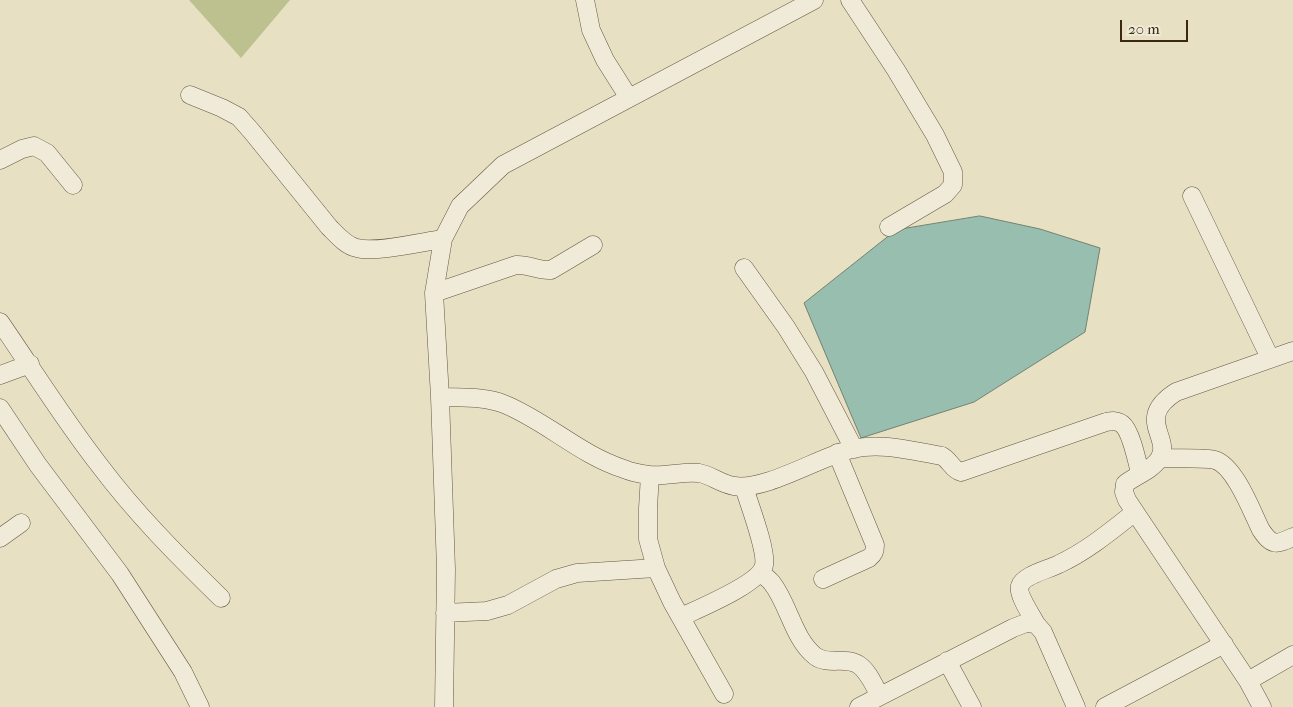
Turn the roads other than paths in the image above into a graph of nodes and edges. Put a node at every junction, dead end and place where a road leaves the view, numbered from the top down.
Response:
1 (585, 0) edge
2 (814, 0) edge
3 (850, 0) edge
4 (190, 95) dead end
5 (629, 98) junction
6 (0, 160) edge
7 (73, 185) dead end
8 (1192, 196) dead end
9 (889, 227) dead end
10 (443, 239) junction
11 (593, 245) dead end
12 (744, 268) dead end
13 (434, 293) junction
14 (0, 322) edge
15 (1293, 351) edge
16 (1270, 358) junction
17 (30, 364) junction
18 (0, 375) edge
19 (440, 397) junction
20 (0, 408) edge
21 (845, 451) junction
22 (1160, 458) junction
23 (1140, 473) junction
24 (650, 475) junction
25 (744, 487) junction
26 (1135, 512) junction
27 (21, 523) dead end
28 (1293, 537) edge
29 (0, 538) edge
30 (656, 568) junction
31 (761, 573) junction
32 (823, 579) dead end
33 (221, 598) dead end
34 (445, 613) junction
35 (681, 617) junction
36 (1036, 624) junction
37 (1224, 644) junction
38 (1293, 655) edge
39 (947, 661) junction
40 (1248, 681) junction
41 (724, 694) dead end
42 (880, 696) junction
43 (200, 707) edge
44 (444, 707) edge
45 (859, 707) edge
46 (972, 707) edge
47 (1076, 707) edge
48 (1106, 707) edge
49 (1262, 707) edge

1 - 5 street
2 - 5 street
3 - 9 street
4 - 10 street
5 - 10 street
6 - 7 street
8 - 16 street
10 - 13 street
11 - 13 street
12 - 21 street
13 - 19 street
14 - 17 street
15 - 16 street
16 - 22 street
17 - 18 street
17 - 33 street
19 - 24 street
19 - 34 street
20 - 43 street
21 - 23 street
21 - 25 street
21 - 32 street
22 - 23 street
22 - 28 street
23 - 26 street
24 - 25 street
24 - 30 street
25 - 31 street
26 - 36 street
26 - 37 street
27 - 29 street
30 - 34 street
30 - 35 street
31 - 35 street
31 - 42 street
34 - 44 street
35 - 41 street
36 - 39 street
36 - 47 street
37 - 40 street
37 - 48 street
38 - 40 street
39 - 42 street
39 - 46 street
40 - 49 street
42 - 45 street

